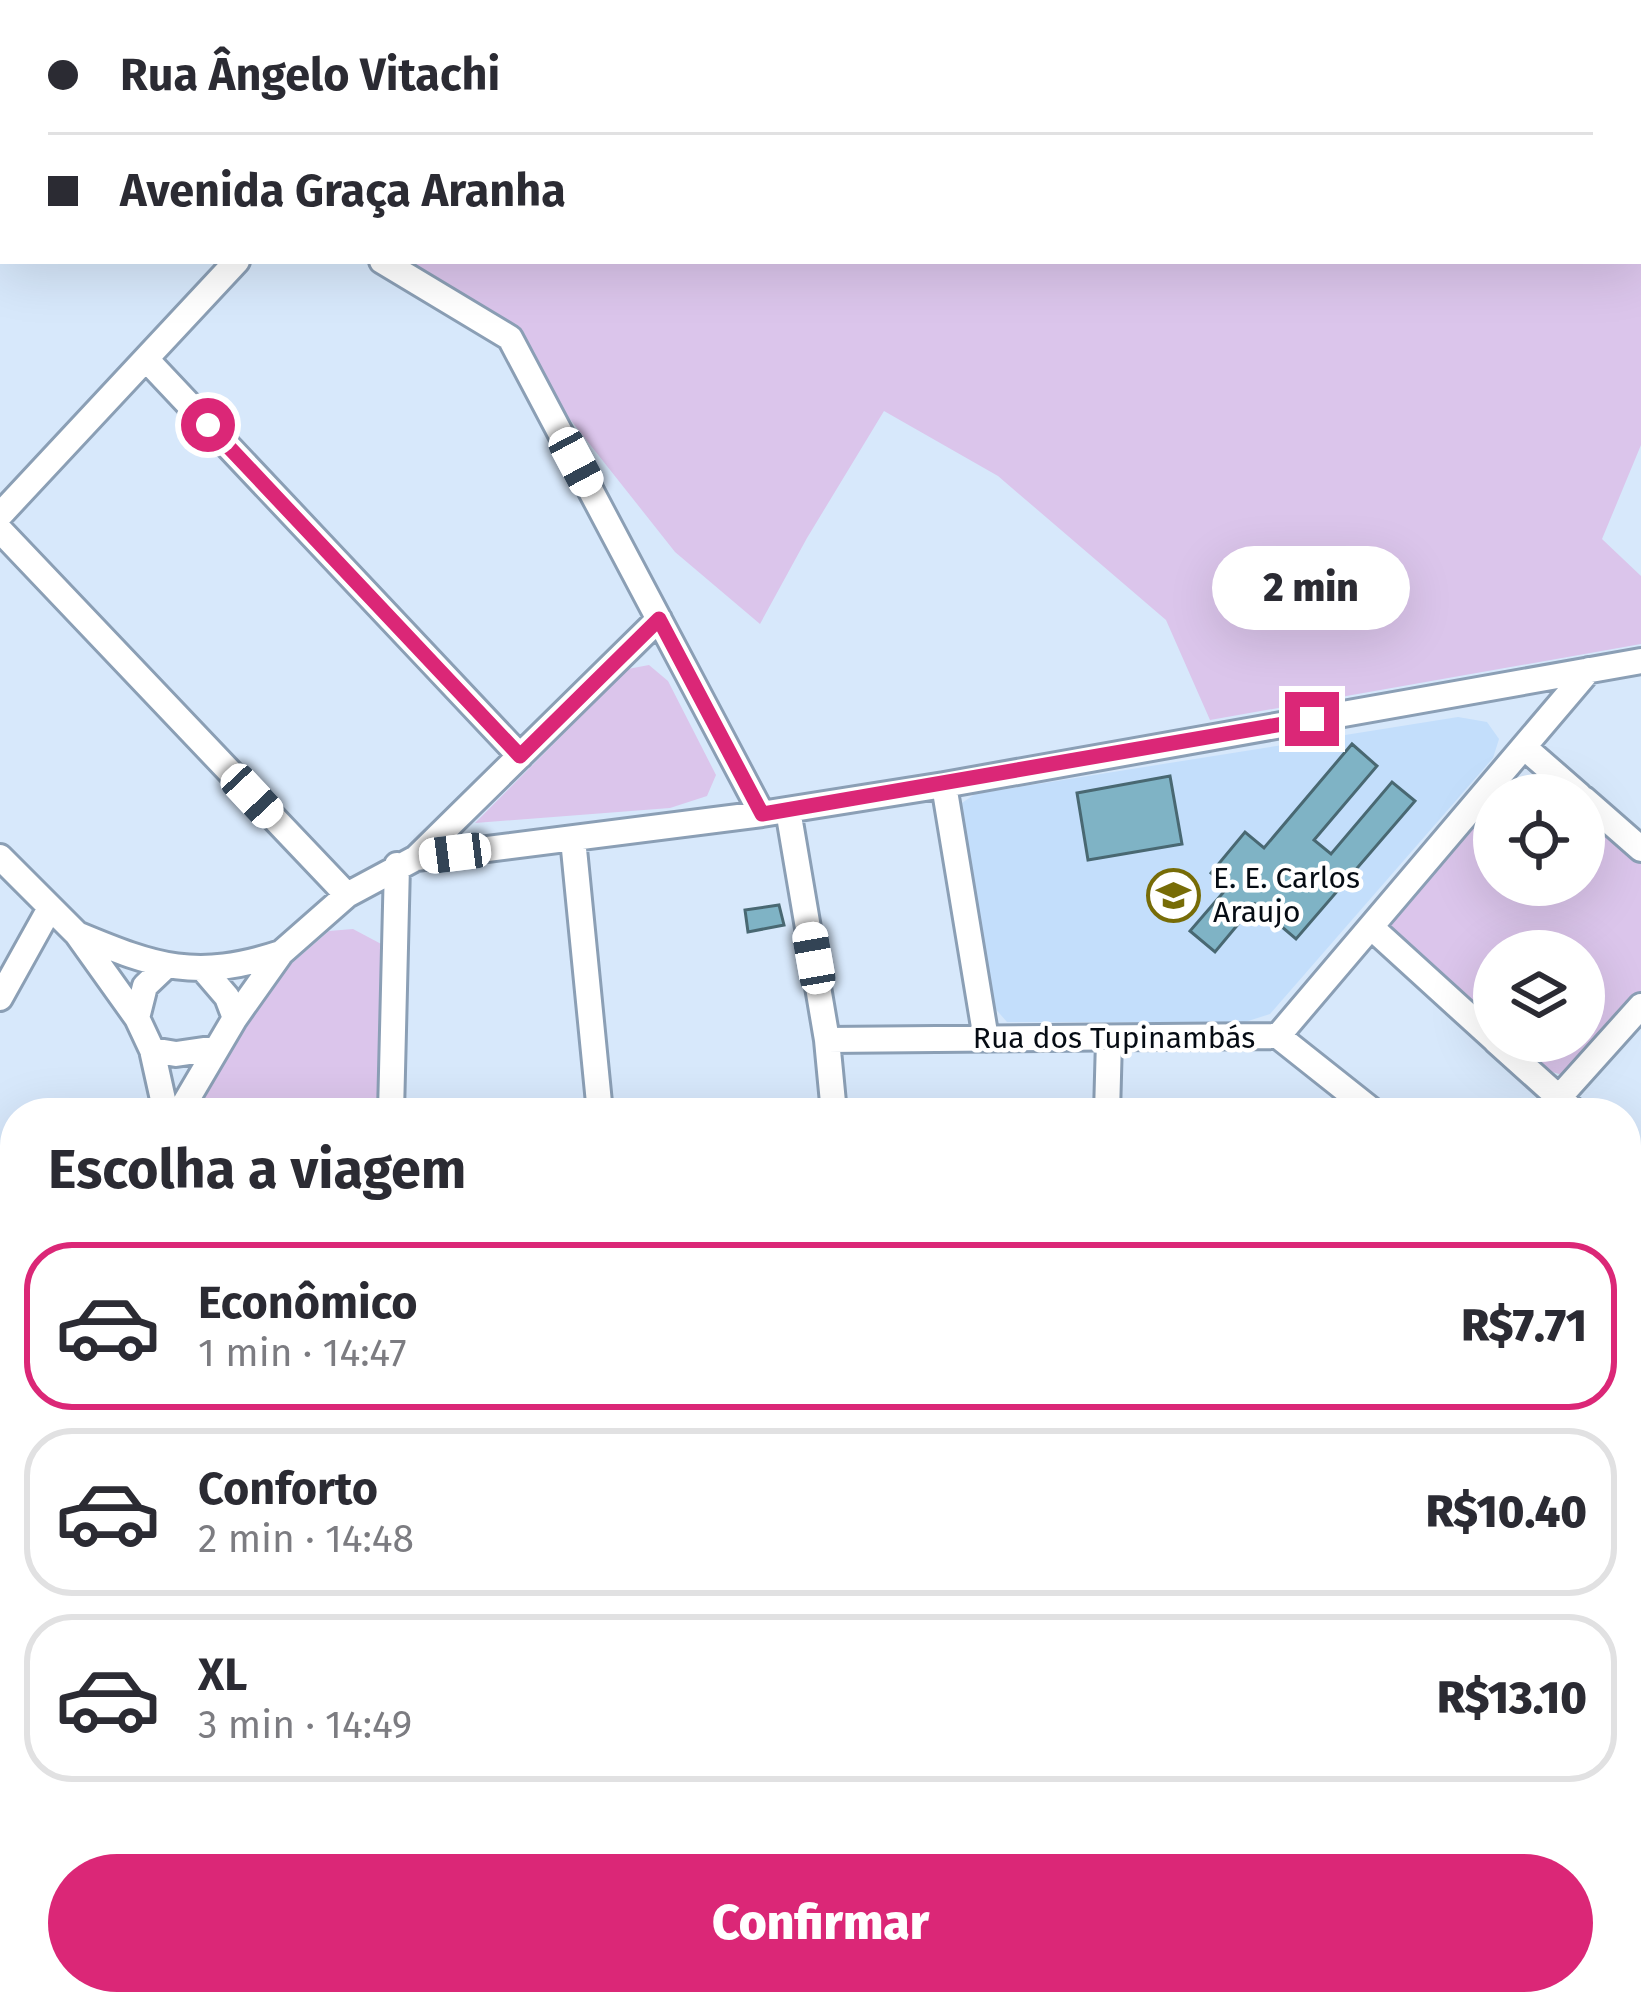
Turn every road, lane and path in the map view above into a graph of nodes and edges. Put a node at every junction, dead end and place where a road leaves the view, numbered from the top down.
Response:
1 (233, 264) edge
2 (387, 264) edge
3 (146, 359) junction
4 (0, 515) edge
5 (0, 530) edge
6 (659, 619) junction
7 (1636, 668) edge
8 (1589, 670) junction
9 (1524, 747) junction
10 (520, 756) junction
11 (1555, 774) edge
12 (944, 785) junction
13 (788, 810) junction
14 (762, 814) junction
15 (1605, 817) edge
16 (573, 838) junction
17 (1641, 849) edge
18 (0, 857) edge
19 (406, 861) junction
20 (347, 895) junction
21 (50, 908) junction
22 (1371, 927) junction
23 (77, 934) junction
24 (281, 953) junction
25 (165, 967) junction
26 (203, 969) junction
27 (0, 998) edge
28 (1641, 1006) edge
29 (137, 1018) junction
30 (235, 1018) junction
31 (1473, 1020) edge
32 (1278, 1036) junction
33 (986, 1039) junction
34 (827, 1040) junction
35 (1109, 1040) junction
36 (217, 1048) junction
37 (152, 1050) junction
38 (1516, 1062) edge
39 (163, 1098) edge
40 (188, 1098) edge
41 (393, 1098) edge
42 (599, 1098) edge
43 (833, 1098) edge
44 (1107, 1098) edge
45 (1356, 1098) edge
46 (1550, 1098) edge
47 (1568, 1098) edge

1 - 3 street
2 - 6 street
3 - 4 street
3 - 10 street
5 - 20 street
6 - 10 street
6 - 14 street
7 - 8 street
8 - 9 street
8 - 12 street
9 - 11 street
9 - 22 street
10 - 19 street
12 - 13 street
12 - 33 street
13 - 14 street
13 - 34 street
14 - 16 street
15 - 17 street
16 - 19 street
16 - 42 street
18 - 21 street
19 - 20 street
19 - 41 street
20 - 24 street
21 - 23 street
21 - 27 street
22 - 31 street
22 - 32 street
23 - 25 street
23 - 29 street
24 - 26 street
24 - 30 street
25 - 26 street
25 - 29 street
26 - 30 street
28 - 47 street
29 - 37 street
30 - 36 street
32 - 35 street, Rua dos Tupinambás
32 - 45 street, Rua dos Tupinambás
33 - 34 street, Rua dos Tupinambás
33 - 35 street, Rua dos Tupinambás
34 - 43 street
35 - 44 street
36 - 37 street
36 - 40 street
37 - 39 street
38 - 46 street

